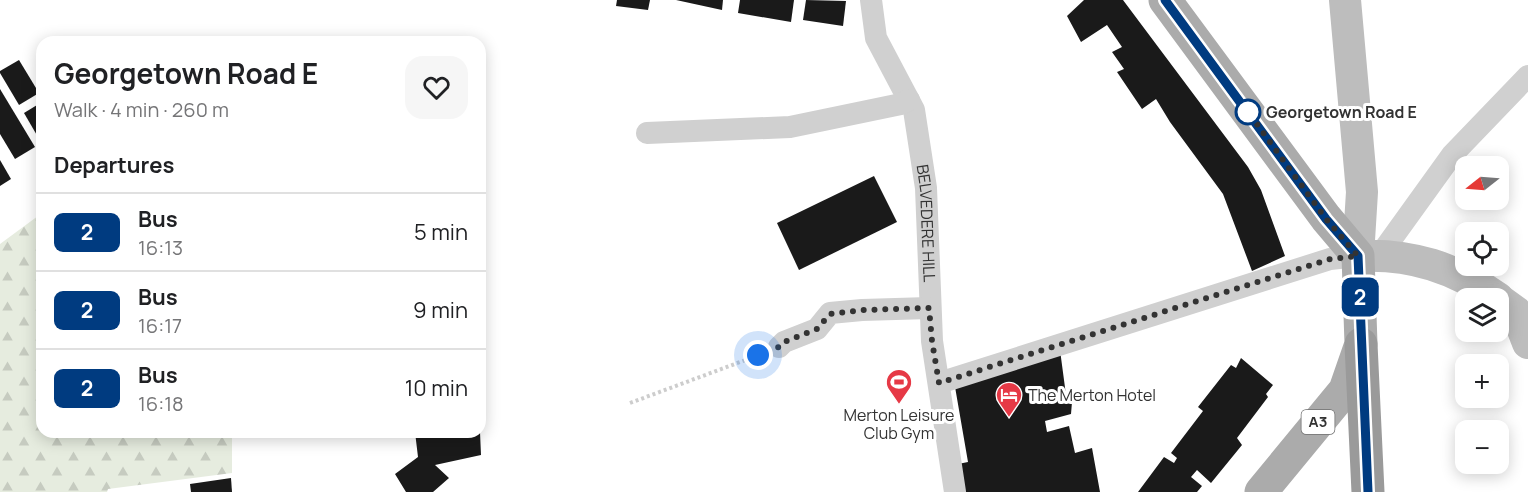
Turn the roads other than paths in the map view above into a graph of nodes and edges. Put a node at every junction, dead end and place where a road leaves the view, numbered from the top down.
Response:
1 (871, 0) edge
2 (1165, 0) edge
3 (1345, 0) edge
4 (1528, 76) edge
5 (909, 100) junction
6 (647, 133) dead end
7 (1369, 255) junction
8 (1483, 288) edge
9 (1509, 307) edge
10 (929, 308) junction
11 (1528, 343) edge
12 (1361, 344) junction
13 (779, 347) road end
14 (939, 383) junction
15 (955, 492) edge
16 (1261, 492) edge
17 (1368, 492) edge

1 - 5 street, BELVEDERE HILL
2 - 7 main road
3 - 7 main road
4 - 7 street
5 - 6 street
5 - 10 street, BELVEDERE HILL
7 - 8 main road
7 - 12 main road, A3
7 - 14 street
9 - 11 main road
10 - 13 street
10 - 14 street, BELVEDERE HILL
12 - 16 main road, A3
12 - 17 highway
14 - 15 street, BELVEDERE HILL

